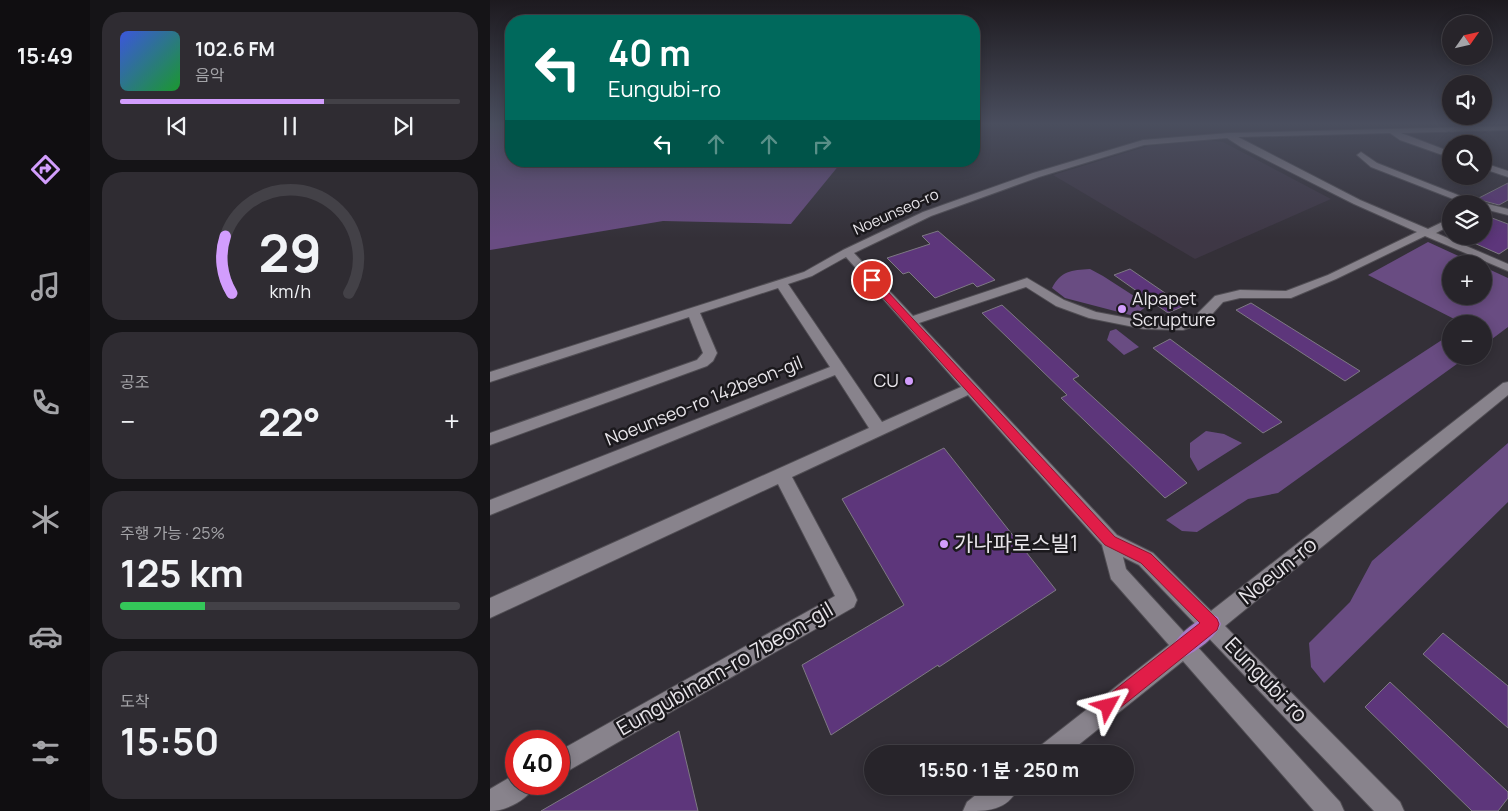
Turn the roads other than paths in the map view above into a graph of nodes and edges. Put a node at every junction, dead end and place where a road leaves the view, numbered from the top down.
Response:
1 (1080, 162) edge
2 (1277, 162) edge
3 (1370, 162) edge
4 (1492, 169) edge
5 (1508, 174) edge
6 (1451, 195) edge
7 (1492, 208) edge
8 (1508, 212) edge
9 (1442, 226) edge
10 (1427, 233) junction
11 (847, 252) junction
12 (1508, 268) edge
13 (781, 283) junction
14 (693, 311) junction
15 (910, 322) junction
16 (837, 369) junction
17 (490, 377) edge
18 (1508, 387) edge
19 (971, 388) junction
20 (879, 430) junction
21 (490, 439) edge
22 (782, 474) junction
23 (490, 508) edge
24 (1110, 541) junction
25 (490, 608) edge
26 (1212, 624) junction
27 (1184, 646) junction
28 (1059, 745) edge
29 (570, 758) edge
30 (505, 794) edge
31 (996, 795) edge
32 (490, 803) edge
33 (976, 811) edge
34 (1331, 811) edge
35 (1391, 811) edge

1 - 11 street, Noeunseo-ro
2 - 10 street
3 - 6 street
4 - 5 street
7 - 8 street
9 - 10 street
10 - 12 street
10 - 15 street
11 - 13 street, Noeunseo-ro
11 - 15 street, Eungubi-ro
13 - 14 street, Noeunseo-ro
13 - 16 street, Noeunseo-ro 142beon-gil
14 - 17 street, Noeunseo-ro
14 - 21 street
15 - 19 street, Eungubi-ro
16 - 20 street
16 - 23 street, Noeunseo-ro 142beon-gil
18 - 26 street, Noeun-ro
19 - 20 street
19 - 24 street, Eungubi-ro
20 - 22 street
22 - 25 street
22 - 29 street, Eungubinam-ro 7beon-gil
24 - 26 street, Eungubi-ro
24 - 27 street, Eungubi-ro
26 - 27 main road, Noeun-ro
26 - 35 street, Eungubi-ro
27 - 28 street, Noeun-ro
27 - 34 street, Eungubi-ro
30 - 32 street
31 - 33 street

